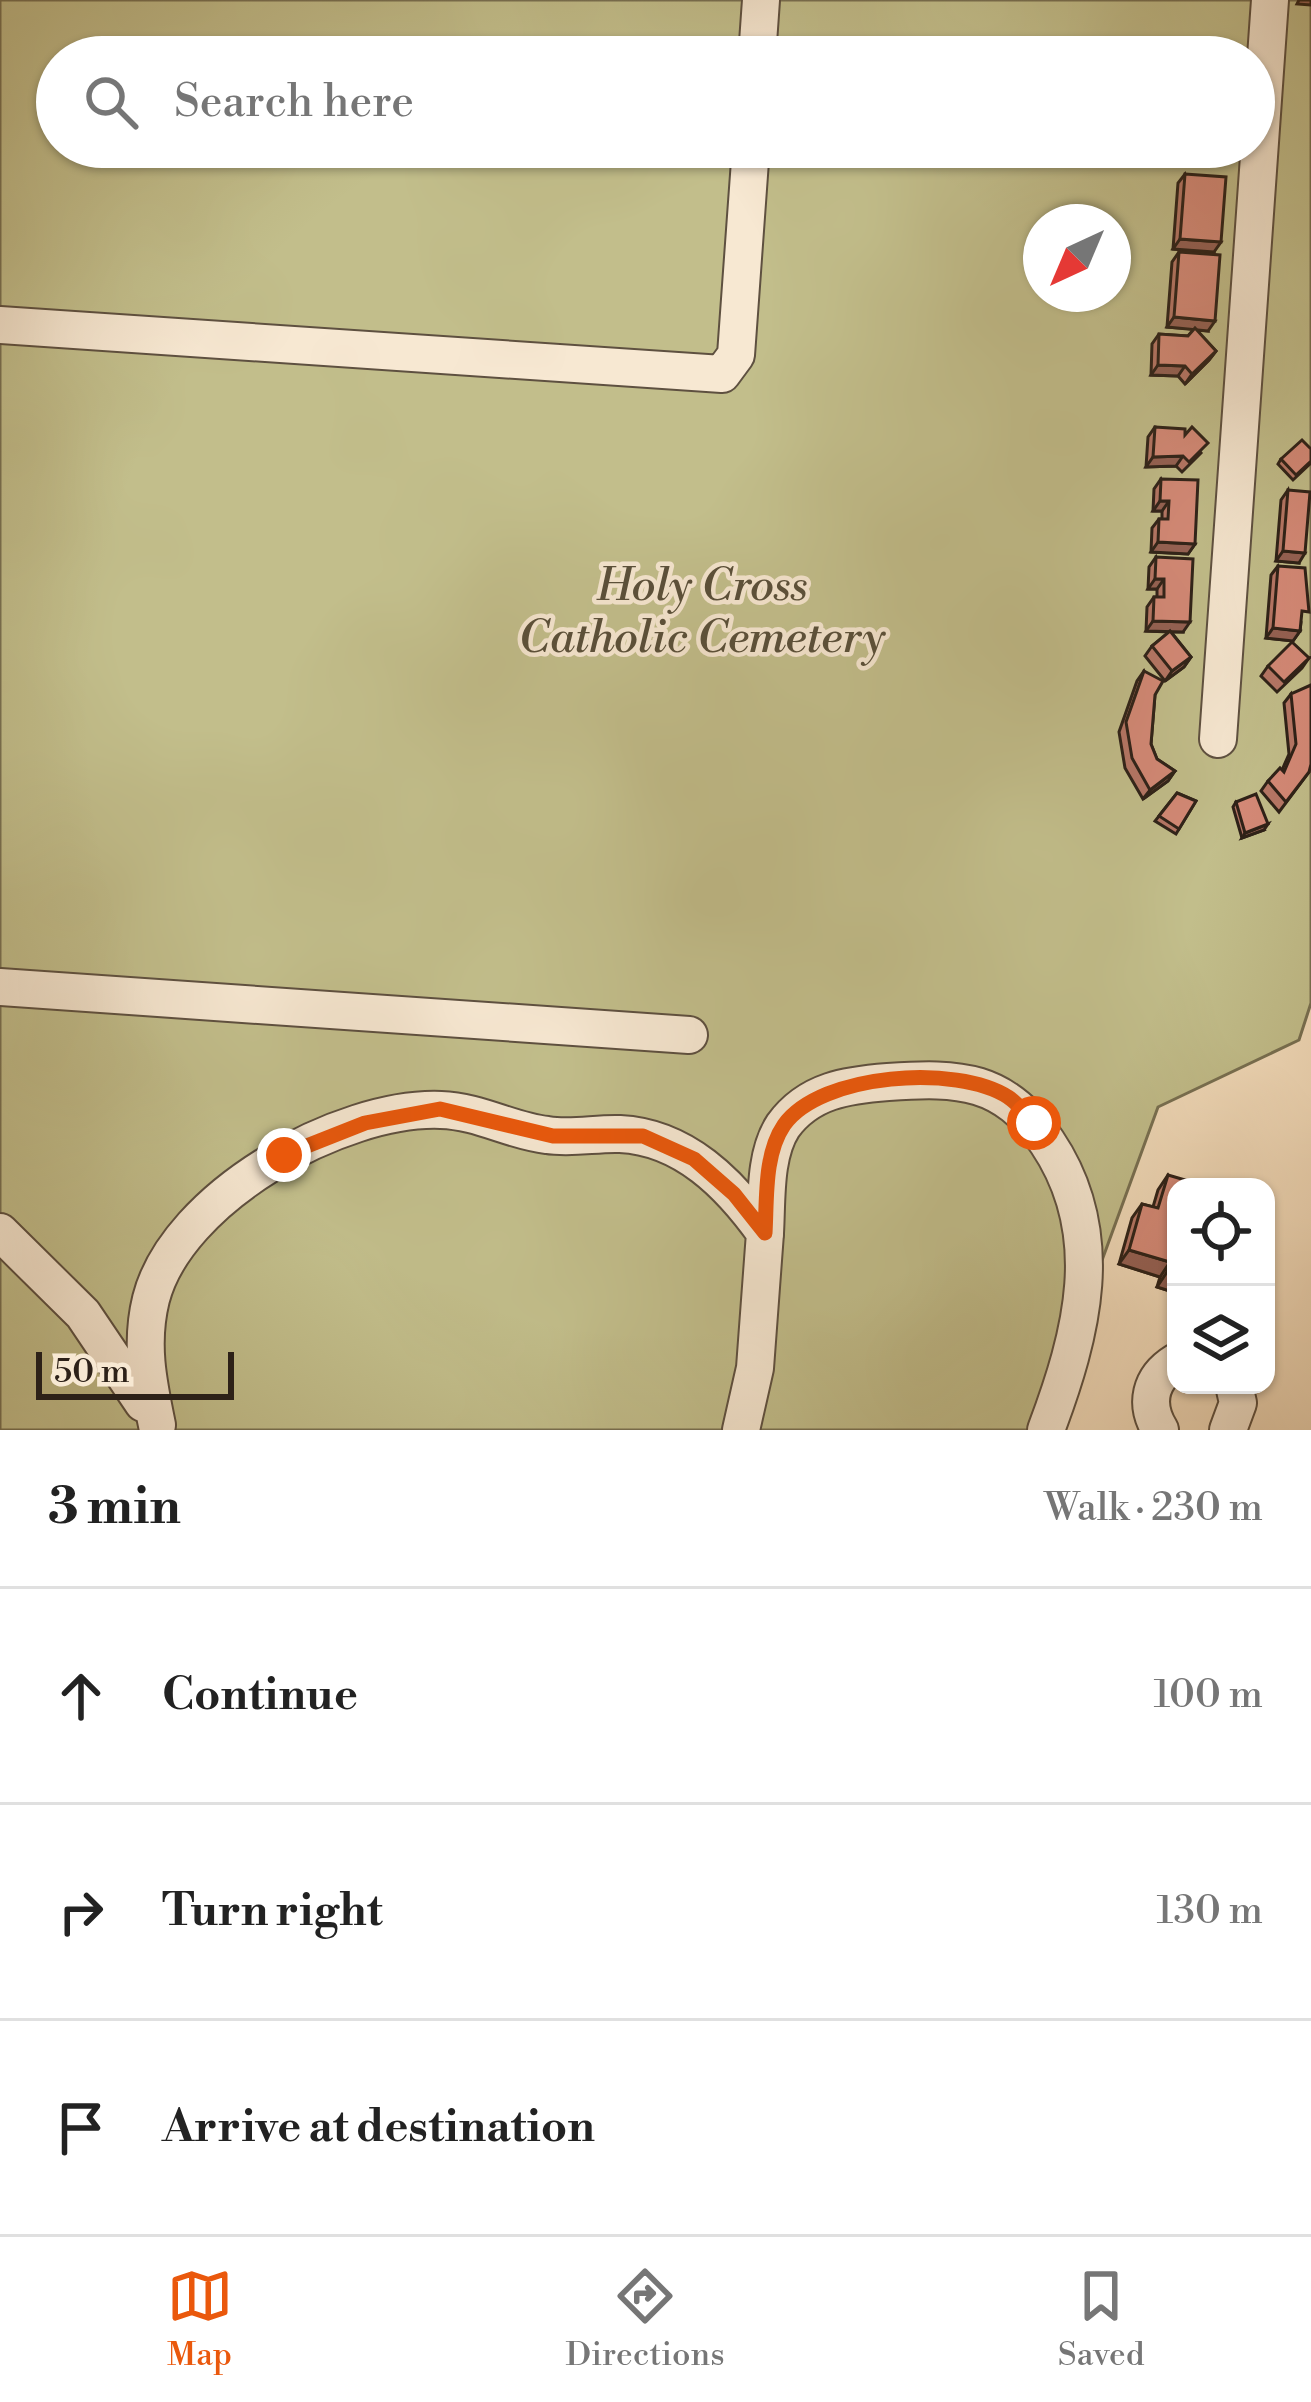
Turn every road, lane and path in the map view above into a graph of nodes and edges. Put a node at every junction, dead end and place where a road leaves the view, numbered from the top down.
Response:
1 (761, 0) edge
2 (1270, 0) edge
3 (758, 36) edge
4 (1267, 36) edge
5 (749, 168) edge
6 (1258, 168) edge
7 (0, 325) edge
8 (1218, 740) dead end
9 (0, 987) edge
10 (689, 1035) dead end
11 (0, 1232) edge
12 (765, 1233) junction
13 (151, 1297) junction
14 (83, 1314) junction
15 (1167, 1372) edge
16 (1236, 1394) edge
17 (158, 1428) edge
18 (741, 1430) edge
19 (1046, 1430) edge
20 (1160, 1430) edge
21 (1228, 1430) edge

1 - 3 lane
2 - 4 lane
5 - 7 lane
6 - 8 lane
9 - 10 lane
11 - 14 lane
12 - 13 lane
12 - 18 lane
12 - 19 lane
13 - 14 lane
13 - 17 lane
14 - 17 lane
15 - 20 lane
16 - 21 lane

